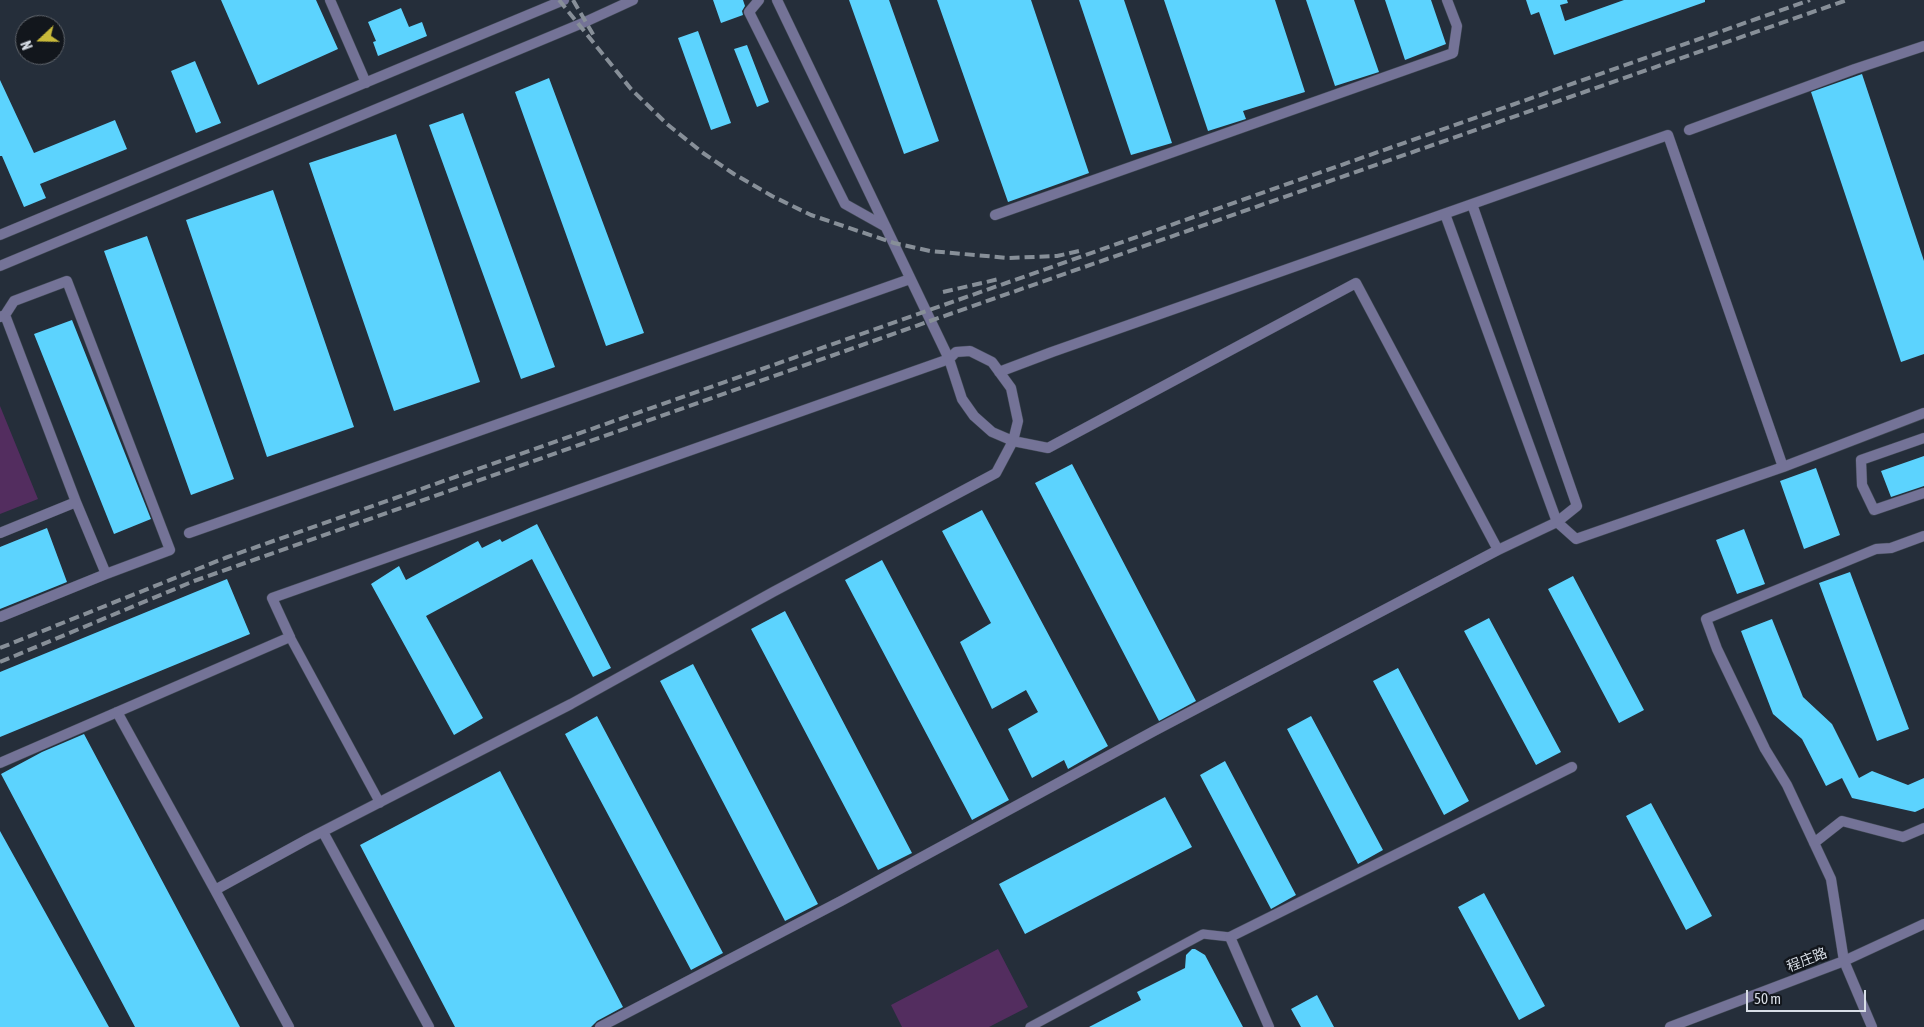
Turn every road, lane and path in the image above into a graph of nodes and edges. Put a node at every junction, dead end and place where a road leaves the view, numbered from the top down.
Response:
1 (330, 0) edge
2 (564, 0) edge
3 (633, 0) edge
4 (759, 0) edge
5 (777, 0) edge
6 (1447, 0) edge
7 (1924, 46) edge
8 (366, 82) junction
9 (1690, 130) dead end
10 (1472, 204) junction
11 (1445, 214) junction
12 (995, 215) dead end
13 (886, 227) junction
14 (0, 235) edge
15 (0, 266) edge
16 (910, 279) junction
17 (2, 316) edge
18 (949, 359) junction
19 (999, 372) junction
20 (1924, 412) edge
21 (1924, 438) edge
22 (1014, 441) junction
23 (1783, 467) junction
24 (1924, 493) edge
25 (76, 502) junction
26 (1557, 522) junction
27 (0, 533) edge
28 (189, 534) dead end
29 (1924, 536) edge
30 (1498, 550) junction
31 (106, 574) junction
32 (0, 617) edge
33 (290, 637) junction
34 (117, 712) junction
35 (0, 762) edge
36 (1572, 767) dead end
37 (380, 802) junction
38 (1924, 828) edge
39 (323, 832) junction
40 (1814, 843) junction
41 (215, 890) junction
42 (1924, 924) edge
43 (1230, 937) junction
44 (1844, 961) junction
45 (289, 1027) edge
46 (429, 1027) edge
47 (600, 1027) edge
48 (1030, 1027) edge
49 (1270, 1027) edge
50 (1670, 1027) edge
51 (1872, 1027) edge

1 - 8 street
2 - 8 street
3 - 15 street
4 - 13 street
5 - 13 street
6 - 12 street
7 - 9 street
8 - 14 street
10 - 11 street
10 - 23 street
10 - 26 street
11 - 19 street
11 - 26 street
13 - 16 street
16 - 18 street
16 - 28 street
17 - 25 street
17 - 31 street
18 - 19 street
18 - 22 street
18 - 33 street
19 - 22 street
20 - 23 street
21 - 24 street
22 - 30 street
22 - 37 street
23 - 26 street
25 - 27 street
25 - 31 street
26 - 30 street
29 - 40 street
30 - 47 street
31 - 32 street
33 - 34 street
33 - 37 lane
34 - 35 street
34 - 41 street
36 - 43 street
37 - 39 street
38 - 40 street
39 - 41 street
39 - 46 street
40 - 44 street
41 - 45 street
42 - 44 street, 程庄路
43 - 48 lane
43 - 49 street
44 - 50 street, 程庄路
44 - 51 street

